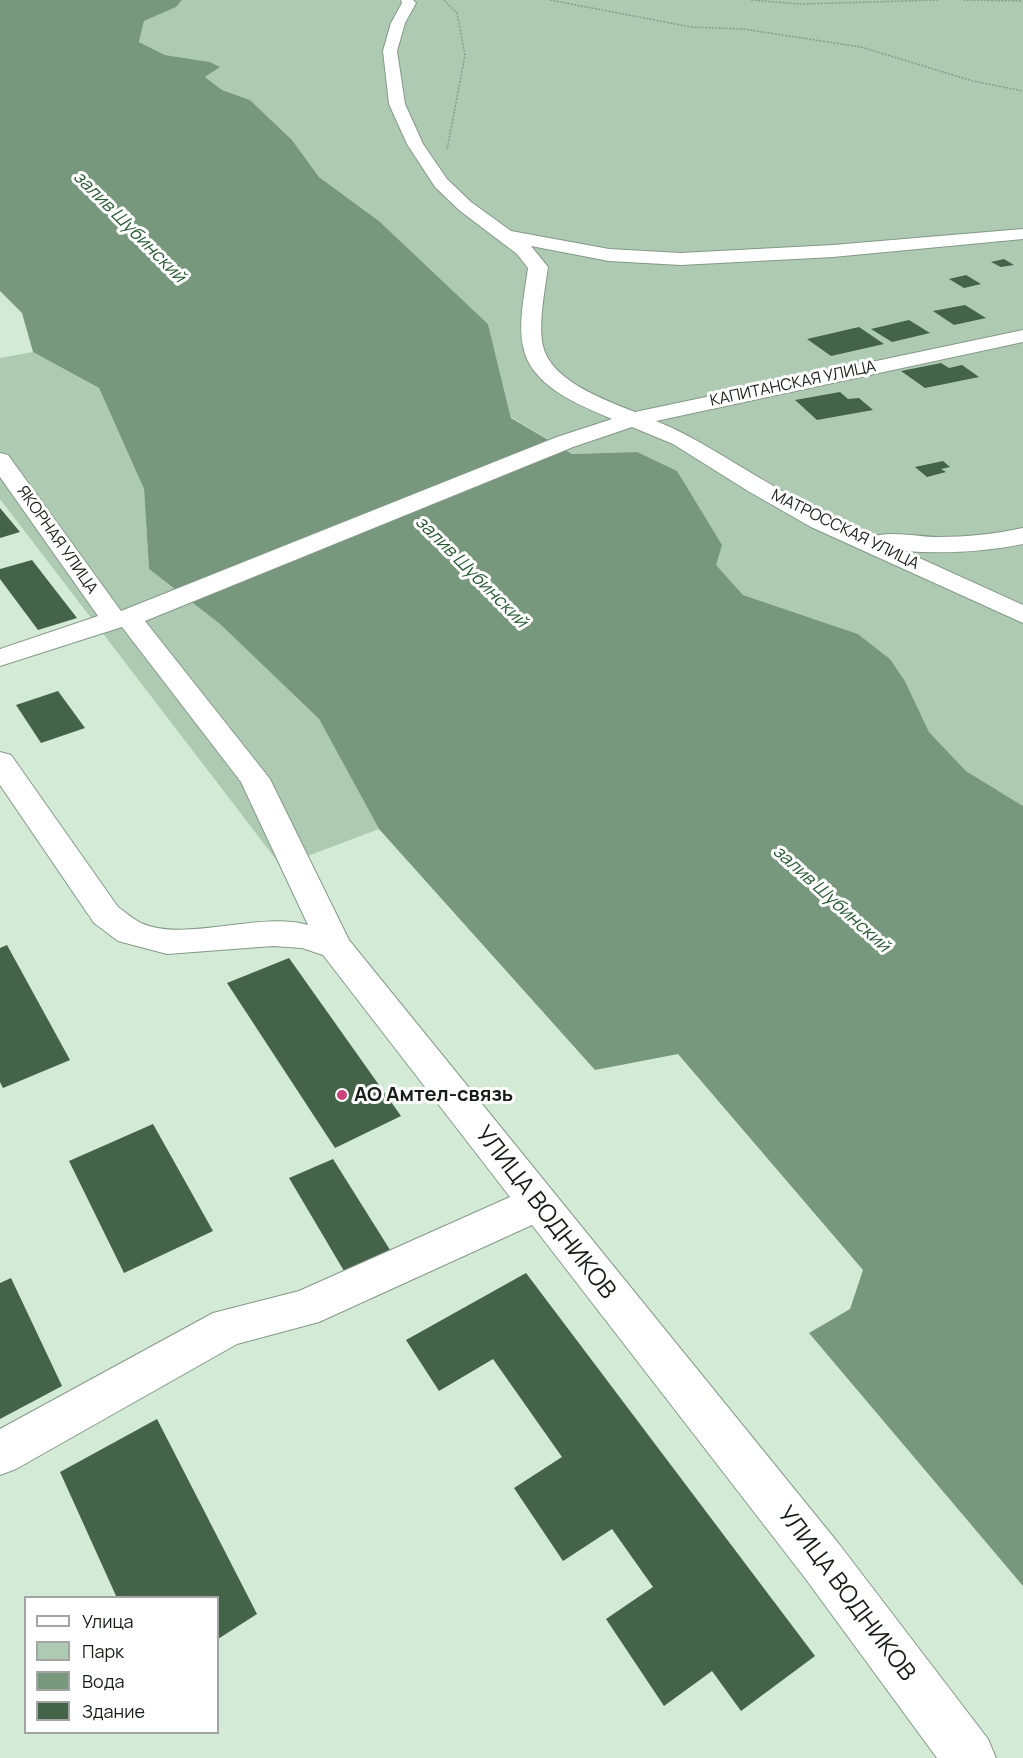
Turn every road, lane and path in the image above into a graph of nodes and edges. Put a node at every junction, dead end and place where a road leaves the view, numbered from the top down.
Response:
1 (407, 0) edge
2 (444, 0) edge
3 (550, 0) edge
4 (751, 0) edge
5 (939, 0) edge
6 (963, 0) edge
7 (1023, 1) edge
8 (1023, 91) edge
9 (441, 183) junction
10 (1023, 234) edge
11 (506, 236) junction
12 (1023, 336) edge
13 (633, 419) junction
14 (0, 460) edge
15 (1023, 536) edge
16 (859, 538) junction
17 (1021, 617) edge
18 (121, 619) junction
19 (0, 658) edge
20 (0, 762) edge
21 (335, 946) junction
22 (537, 1204) junction
23 (0, 1453) edge
24 (969, 1758) edge

1 - 9 street, МАТРОССКАЯ УЛИЦА
2 - 9 path
3 - 8 path
4 - 5 path
6 - 7 path
9 - 11 street, МАТРОССКАЯ УЛИЦА
10 - 11 street
11 - 13 street, МАТРОССКАЯ УЛИЦА
12 - 13 street, КАПИТАНСКАЯ УЛИЦА
13 - 16 street, МАТРОССКАЯ УЛИЦА
13 - 18 street, КАПИТАНСКАЯ УЛИЦА
14 - 18 street, ЯКОРНАЯ УЛИЦА
15 - 16 street
16 - 17 street, МАТРОССКАЯ УЛИЦА
18 - 19 street, КАПИТАНСКАЯ УЛИЦА
18 - 21 street, ЯКОРНАЯ УЛИЦА
20 - 21 street
21 - 22 street, УЛИЦА ВОДНИКОВ
22 - 23 street
22 - 24 street, УЛИЦА ВОДНИКОВ

